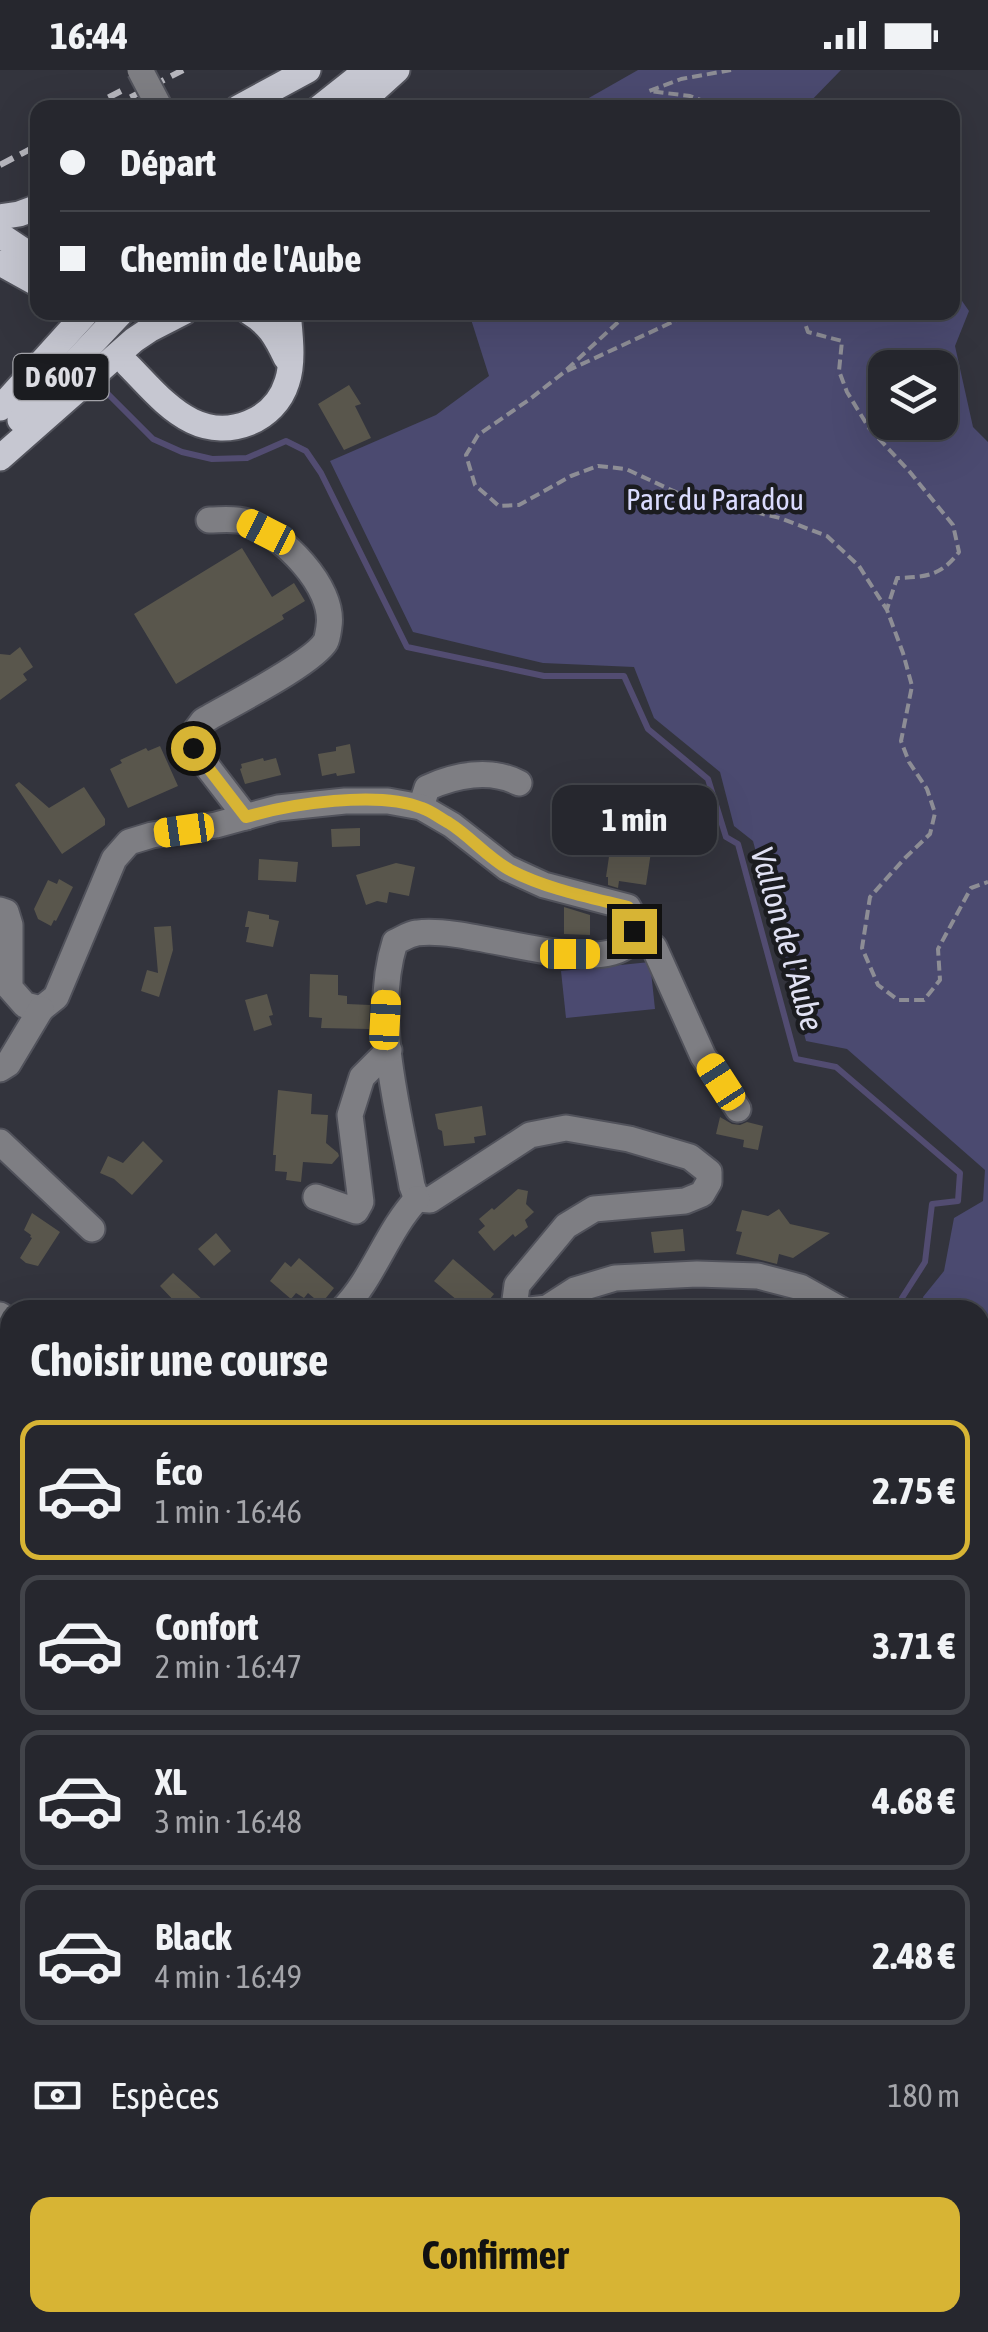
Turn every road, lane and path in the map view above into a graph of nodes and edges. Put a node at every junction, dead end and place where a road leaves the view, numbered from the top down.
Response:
1 (140, 70) edge
2 (308, 70) edge
3 (366, 70) edge
4 (397, 70) edge
5 (731, 70) edge
6 (156, 100) edge
7 (253, 100) edge
8 (330, 100) edge
9 (364, 100) edge
10 (700, 100) edge
11 (30, 209) edge
12 (0, 217) edge
13 (0, 235) edge
14 (30, 258) edge
15 (0, 263) edge
16 (30, 280) edge
17 (80, 320) edge
18 (114, 320) edge
19 (168, 320) edge
20 (262, 320) edge
21 (288, 320) edge
22 (620, 320) edge
23 (677, 320) edge
24 (804, 320) edge
25 (128, 365) dead end
26 (290, 366) junction
27 (563, 373) junction
28 (0, 408) edge
29 (0, 442) edge
30 (0, 458) edge
31 (208, 520) dead end
32 (887, 610) junction
33 (518, 783) dead end
34 (421, 807) junction
35 (246, 817) junction
36 (988, 882) edge
37 (0, 910) edge
38 (634, 931) junction
39 (42, 1009) junction
40 (389, 1050) junction
41 (0, 1069) edge
42 (738, 1109) dead end
43 (0, 1142) edge
44 (316, 1196) dead end
45 (417, 1199) junction
46 (92, 1229) dead end
47 (351, 1300) edge
48 (516, 1300) edge
49 (560, 1300) edge
50 (823, 1300) edge

1 - 6 street, bridge
2 - 7 main road
3 - 8 main road
4 - 9 main road
5 - 10 path
11 - 12 main road
13 - 14 main road
15 - 16 main road
17 - 28 main road, D 6007
18 - 29 main road, D 6007
19 - 30 main road
20 - 26 main road
21 - 26 main road
22 - 27 path
23 - 27 path
24 - 32 path
25 - 26 main road
27 - 32 path
31 - 35 street
32 - 36 path
33 - 34 street
34 - 35 street
34 - 38 street
35 - 39 street
37 - 39 street
38 - 40 street
38 - 42 street
39 - 41 street
40 - 44 street
40 - 45 street
43 - 46 street
45 - 47 street
45 - 48 street
49 - 50 street

